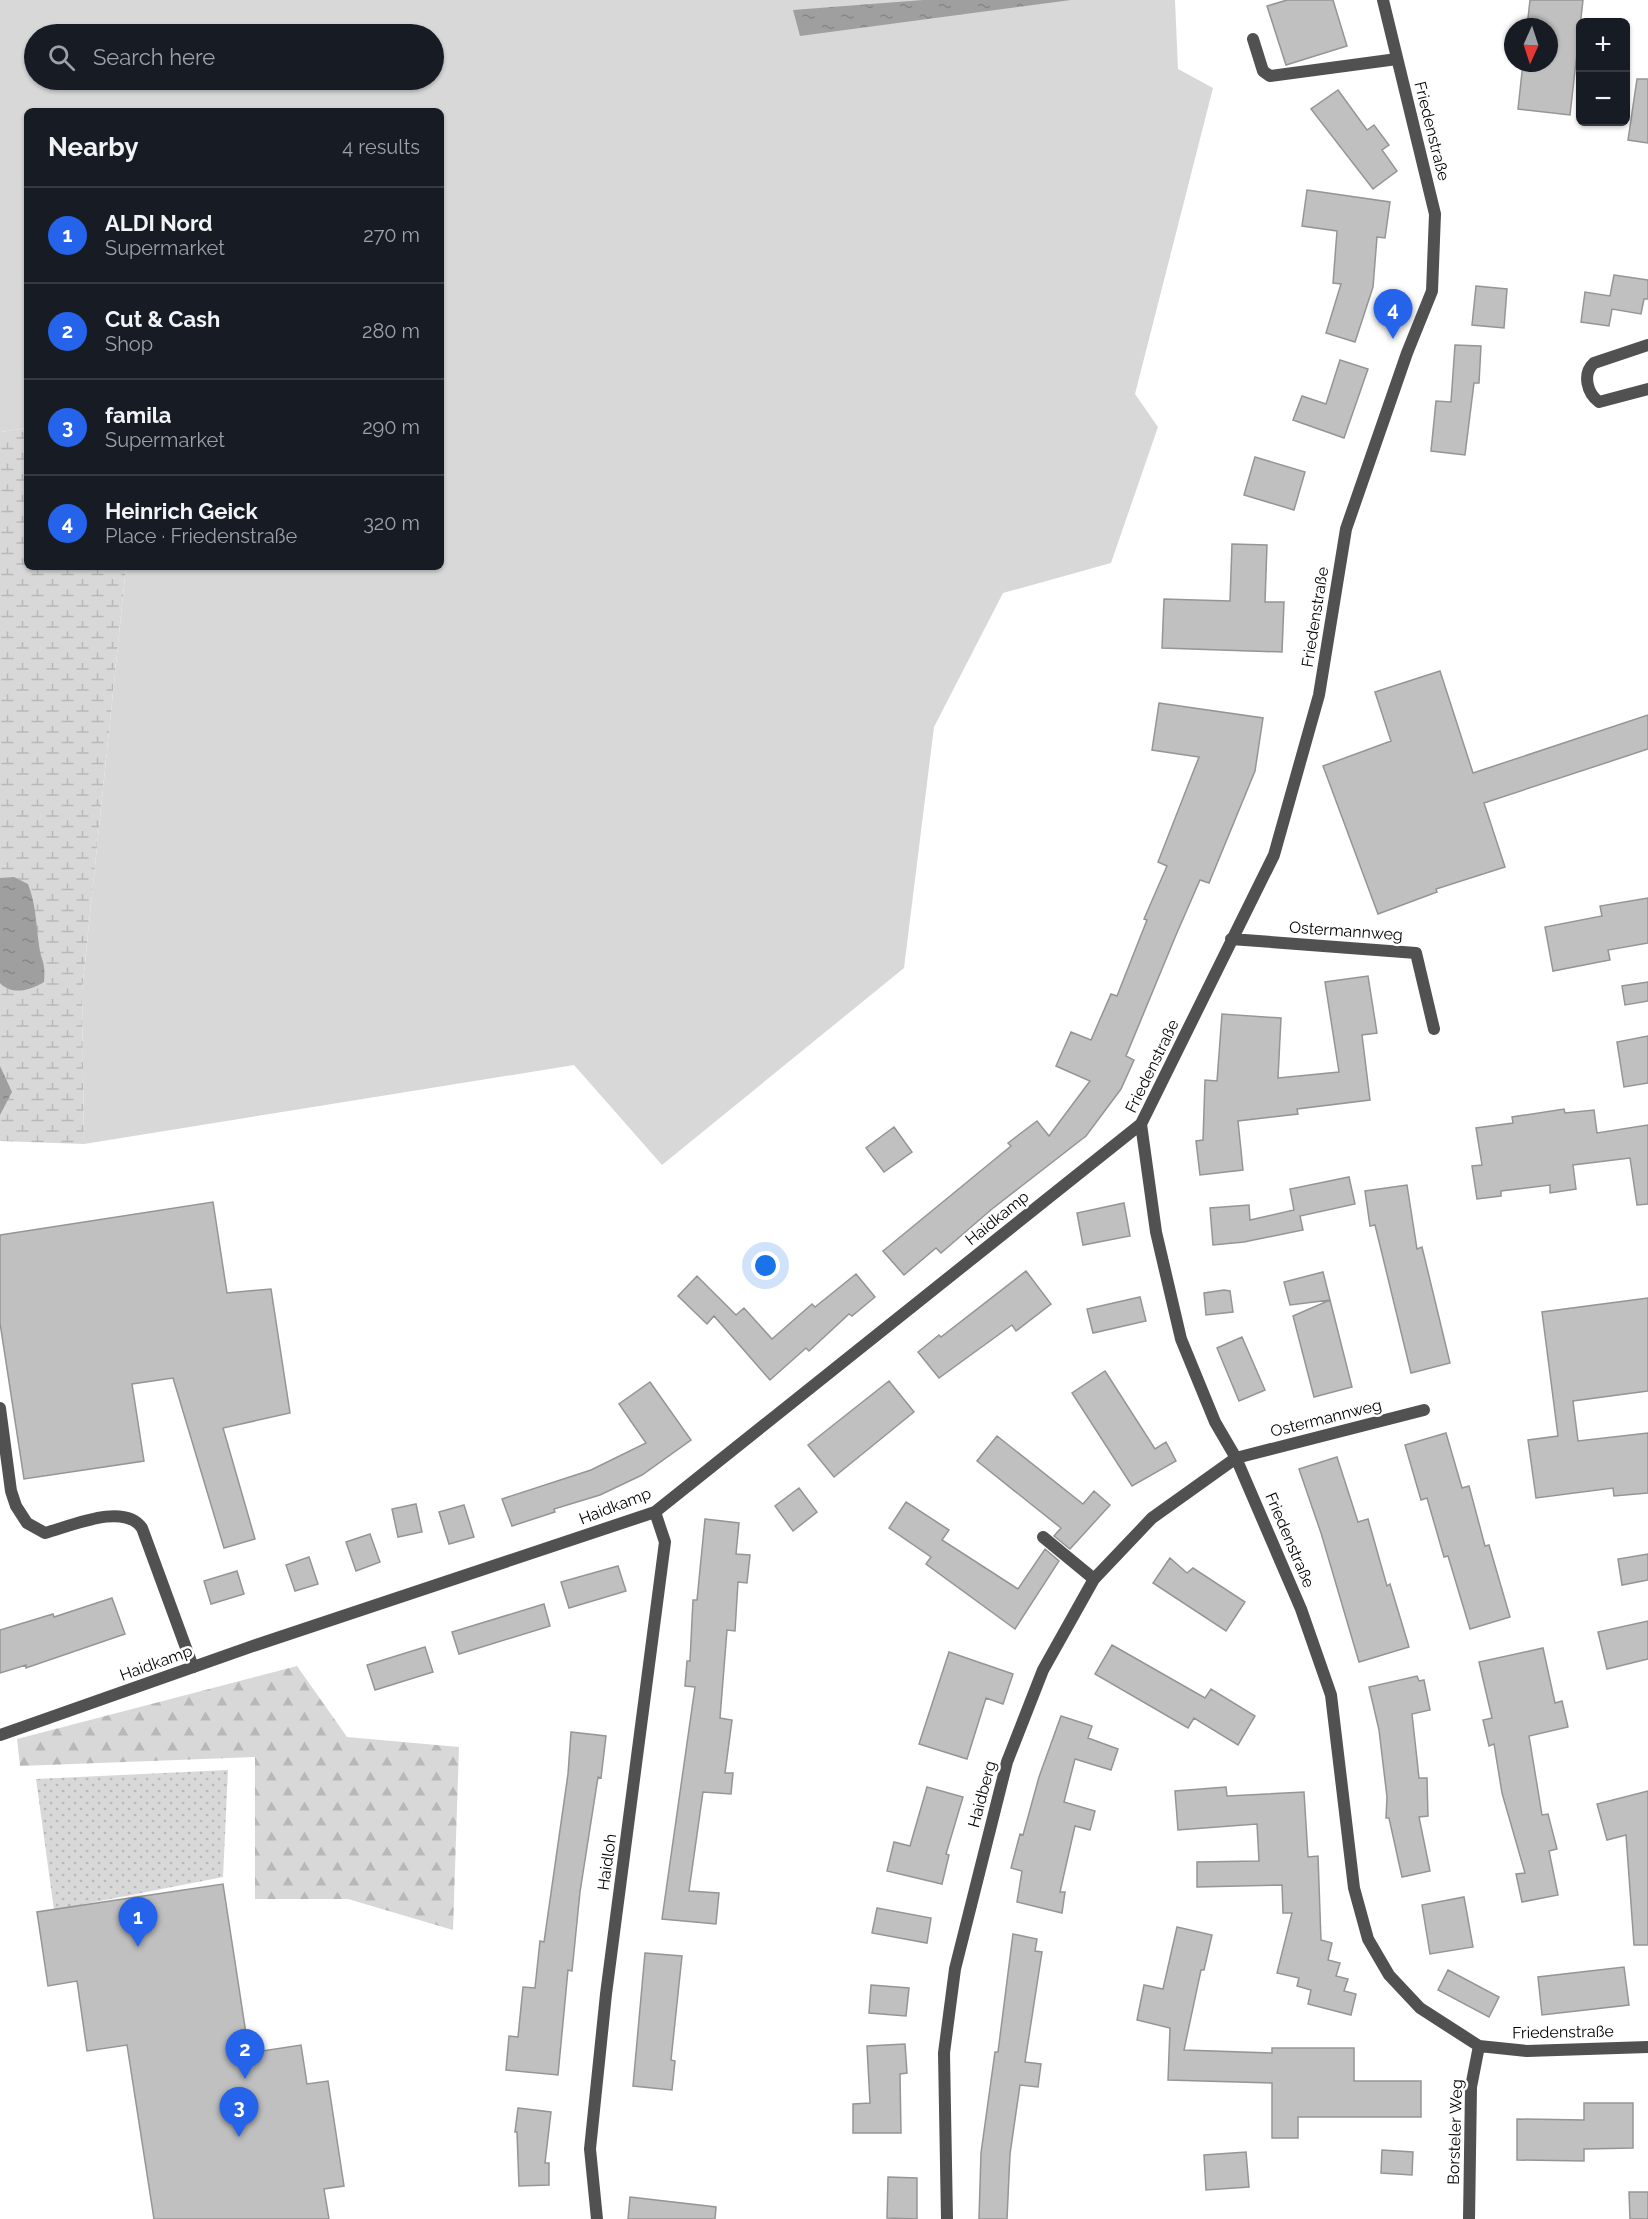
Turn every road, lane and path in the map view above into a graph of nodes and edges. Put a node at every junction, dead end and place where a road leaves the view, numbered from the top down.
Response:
1 (1383, 0) edge
2 (1253, 39) dead end
3 (1397, 59) junction
4 (1648, 345) edge
5 (1648, 389) edge
6 (1232, 939) junction
7 (1434, 1029) dead end
8 (1141, 1124) junction
9 (0, 1408) edge
10 (1424, 1410) dead end
11 (1236, 1458) junction
12 (656, 1512) junction
13 (1043, 1537) dead end
14 (1095, 1579) junction
15 (193, 1667) junction
16 (0, 1736) edge
17 (1479, 2046) junction
18 (1648, 2047) edge
19 (597, 2219) edge
20 (947, 2219) edge
21 (1469, 2219) edge

1 - 3 street, Friedenstraße
2 - 3 street
3 - 6 street, Friedenstraße
4 - 5 street
6 - 7 street, Ostermannweg
6 - 8 street, Friedenstraße
8 - 11 street, Friedenstraße
8 - 12 street, Haidkamp
9 - 15 street
10 - 11 street, Ostermannweg
11 - 14 street, Haidberg
11 - 17 street, Friedenstraße
12 - 15 street, Haidkamp
12 - 19 street, Haidloh
13 - 14 street
14 - 20 street, Haidberg
15 - 16 street, Haidkamp
17 - 18 street, Friedenstraße
17 - 21 street, Borsteler Weg

